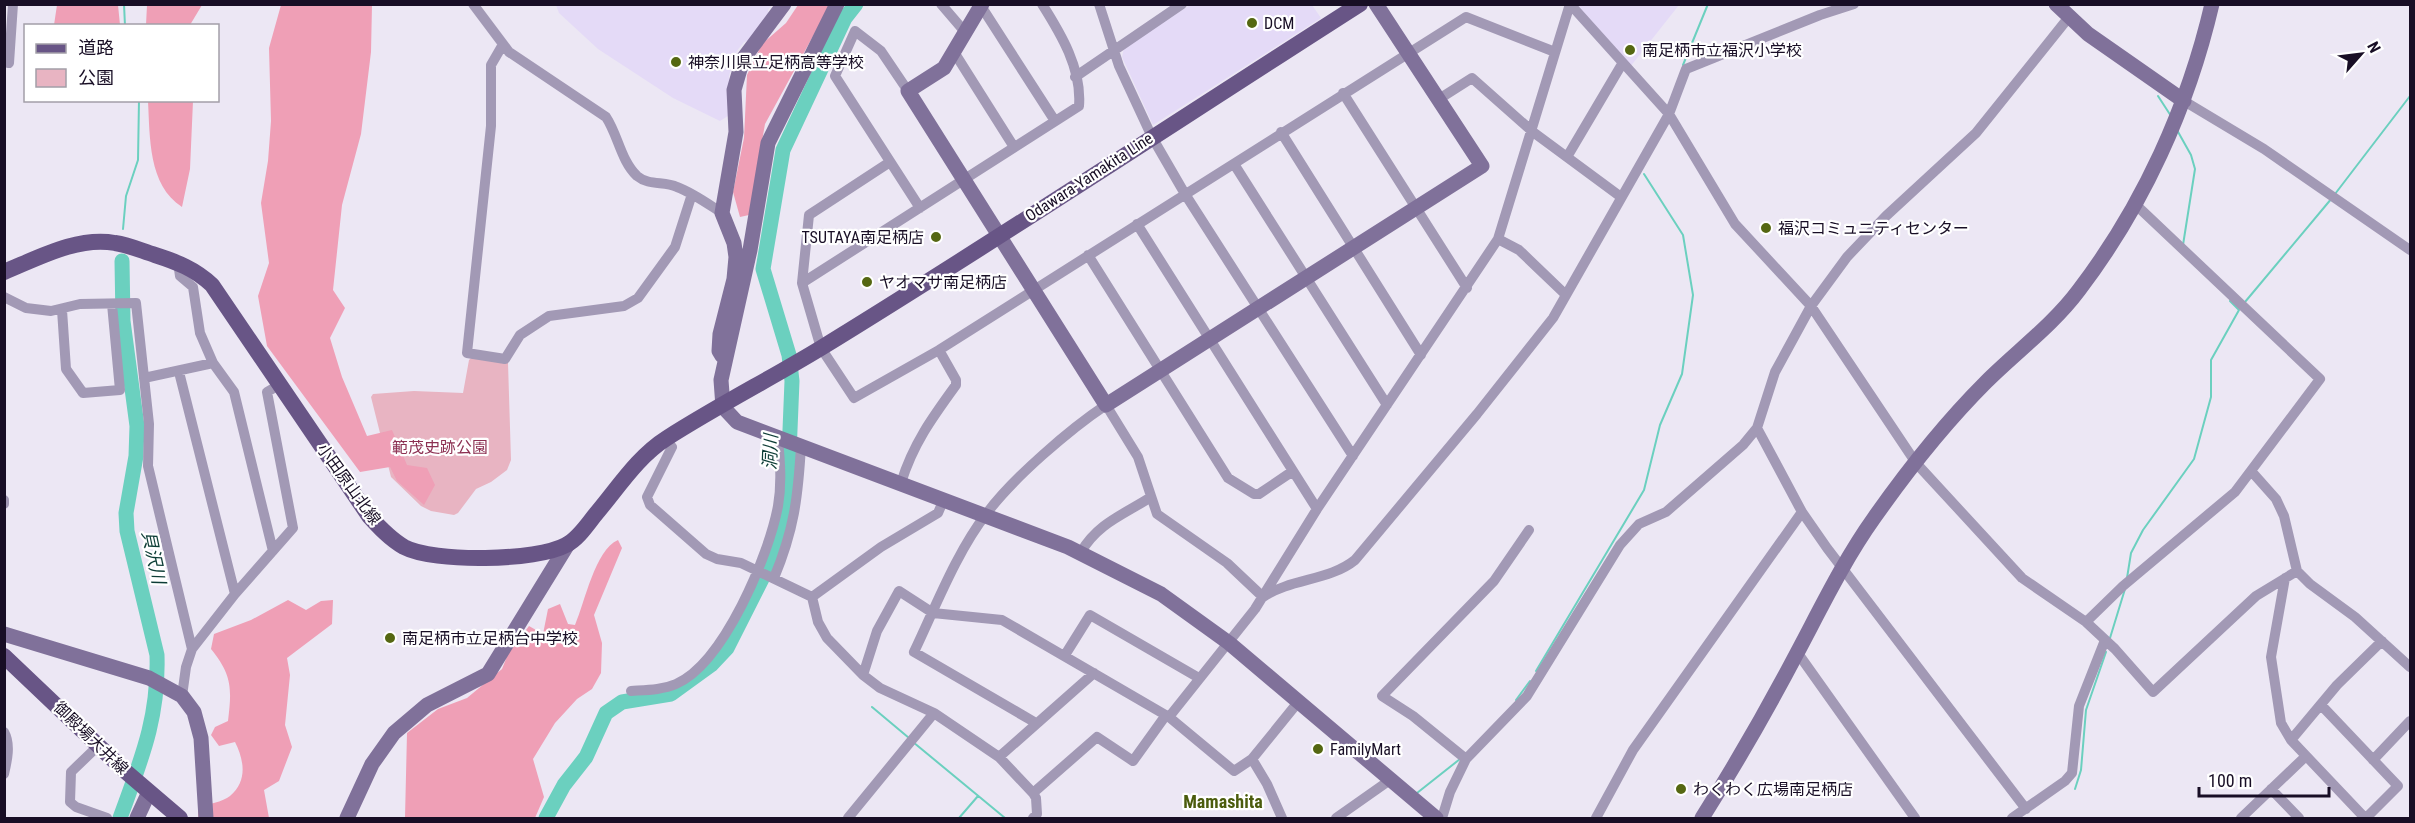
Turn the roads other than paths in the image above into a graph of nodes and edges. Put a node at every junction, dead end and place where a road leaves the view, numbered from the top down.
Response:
1 (13, 4) edge
2 (473, 4) edge
3 (784, 4) edge
4 (837, 4) edge
5 (941, 4) edge
6 (1042, 4) edge
7 (1099, 4) edge
8 (1182, 4) edge
9 (1360, 4) edge
10 (1376, 4) edge
11 (1570, 4) edge
12 (1854, 4) edge
13 (2212, 4) edge
14 (981, 5) edge
15 (2065, 10) edge
16 (965, 32) junction
17 (502, 45) junction
18 (1115, 49) junction
19 (954, 52) junction
20 (1408, 52) junction
21 (1555, 52) junction
22 (4, 62) edge
23 (1622, 64) junction
24 (1075, 77) junction
25 (908, 91) junction
26 (1343, 93) junction
27 (1439, 99) junction
28 (2184, 100) junction
29 (1669, 114) junction
30 (1055, 121) junction
31 (1281, 132) junction
32 (1533, 132) junction
33 (1152, 136) junction
34 (1014, 147) junction
35 (1568, 158) junction
36 (890, 162) junction
37 (1234, 164) junction
38 (964, 180) junction
39 (692, 194) junction
40 (1185, 194) junction
41 (1621, 197) junction
42 (2135, 204) junction
43 (920, 208) junction
44 (1414, 209) junction
45 (723, 213) junction
46 (1137, 224) junction
47 (1000, 235) junction
48 (1498, 239) junction
49 (1353, 249) junction
50 (2410, 250) edge
51 (1088, 255) junction
52 (178, 262) junction
53 (4, 272) edge
54 (1305, 279) junction
55 (802, 283) junction
56 (1467, 288) junction
57 (1034, 290) junction
58 (1566, 295) junction
59 (4, 297) edge
60 (112, 304) junction
61 (1811, 306) junction
62 (62, 310) junction
63 (1258, 310) junction
64 (1210, 341) junction
65 (820, 349) junction
66 (939, 350) junction
67 (1421, 355) junction
68 (724, 361) junction
69 (213, 363) junction
70 (1160, 370) junction
71 (179, 372) junction
72 (144, 378) junction
73 (279, 385) junction
74 (1106, 405) junction
75 (1387, 405) junction
76 (723, 407) junction
77 (1757, 428) junction
78 (778, 438) junction
79 (665, 439) junction
80 (800, 446) junction
81 (1353, 456) junction
82 (1916, 463) junction
83 (1293, 471) junction
84 (2253, 471) junction
85 (901, 483) junction
86 (1151, 497) junction
87 (944, 499) junction
88 (1317, 509) junction
89 (1802, 512) junction
90 (986, 514) junction
91 (1529, 530) dead end
92 (568, 544) junction
93 (273, 551) junction
94 (1081, 552) junction
95 (1842, 568) junction
96 (757, 570) junction
97 (2297, 571) junction
98 (774, 578) junction
99 (2285, 578) junction
100 (235, 594) junction
101 (812, 597) junction
102 (1263, 597) junction
103 (933, 614) junction
104 (2085, 622) junction
105 (4, 634) edge
106 (2105, 640) junction
107 (2382, 641) junction
108 (1229, 643) junction
109 (192, 650) junction
110 (1797, 652) junction
111 (1065, 655) junction
112 (4, 656) edge
113 (2410, 667) edge
114 (1094, 673) junction
115 (863, 675) junction
116 (1199, 678) junction
117 (631, 691) dead end
118 (182, 696) junction
119 (1299, 701) junction
120 (2322, 706) junction
121 (934, 713) junction
122 (1168, 716) junction
123 (2410, 721) edge
124 (1036, 723) junction
125 (4, 732) edge
126 (2291, 740) junction
127 (99, 745) junction
128 (2306, 756) junction
129 (999, 757) junction
130 (1463, 757) junction
131 (1252, 759) junction
132 (2373, 760) junction
133 (4, 774) edge
134 (1390, 780) junction
135 (2271, 789) junction
136 (149, 792) junction
137 (1033, 793) junction
138 (2026, 809) junction
139 (107, 819) edge
140 (137, 819) edge
141 (180, 819) edge
142 (206, 819) edge
143 (347, 819) edge
144 (848, 819) edge
145 (1033, 819) edge
146 (1282, 819) edge
147 (1336, 819) edge
148 (1436, 819) edge
149 (1442, 819) edge
150 (1596, 819) edge
151 (1702, 819) edge
152 (1915, 819) edge
153 (2012, 819) edge
154 (2241, 819) edge
155 (2299, 819) edge
156 (2365, 819) edge

1 - 22 street
2 - 17 street
3 - 45 street
4 - 68 street
5 - 16 street
6 - 24 street
7 - 18 street
8 - 18 street
9 - 33 main road, Odawara-Yamakita Line
10 - 20 street
11 - 21 street
11 - 23 street
12 - 29 street
13 - 28 street
14 - 16 street
14 - 30 street
15 - 28 street
15 - 61 street
16 - 19 street
17 - 39 street
17 - 39 street
18 - 24 street
18 - 33 street
19 - 25 street
19 - 34 street
20 - 21 street
20 - 26 street
20 - 27 street
21 - 32 street
23 - 29 street
23 - 35 street
24 - 30 street
25 - 36 street
25 - 38 street
26 - 31 street
26 - 44 street
27 - 32 street
27 - 44 street
28 - 42 street
28 - 50 street
29 - 41 street
29 - 61 street
30 - 34 street
31 - 37 street
31 - 49 street
32 - 35 street
32 - 48 street
33 - 40 street
33 - 47 main road, Odawara-Yamakita Line
34 - 38 street
35 - 41 street
36 - 43 street
36 - 55 street
37 - 40 street
37 - 54 street
38 - 43 street
38 - 47 street
39 - 45 street
40 - 46 street
40 - 63 street
41 - 58 street
42 - 82 street
42 - 84 street
43 - 55 street
44 - 49 street
44 - 56 street
45 - 68 street
46 - 51 street
46 - 64 street
47 - 57 street
47 - 65 main road, Odawara-Yamakita Line
48 - 56 street
48 - 58 street
49 - 54 street
49 - 67 street
51 - 57 street
51 - 70 street
52 - 53 main road, 小田原山北線
52 - 69 street
52 - 73 main road, 小田原山北線
54 - 63 street
54 - 75 street
55 - 65 street
56 - 67 street
57 - 66 street
57 - 74 street
58 - 102 street
59 - 62 street
60 - 62 street
60 - 62 street
60 - 72 street
61 - 77 street
61 - 82 street
63 - 64 street
63 - 81 street
64 - 70 street
64 - 83 street
65 - 66 street
65 - 76 main road, 小田原山北線
66 - 85 street
67 - 75 street
68 - 76 street
69 - 71 street
69 - 93 street
70 - 74 street
70 - 83 street
71 - 72 street
71 - 100 street
72 - 109 street
73 - 92 main road, 小田原山北線
73 - 93 street
74 - 86 street
74 - 90 street
75 - 81 street
76 - 78 street
76 - 79 main road, 小田原山北線
77 - 89 street
77 - 130 street
78 - 80 street
78 - 96 street
79 - 92 main road, 小田原山北線
79 - 96 street
80 - 85 street
80 - 98 street
81 - 88 street
82 - 95 street
82 - 104 street
83 - 88 street
84 - 97 street
84 - 104 street
85 - 87 street
86 - 94 street
86 - 102 street
87 - 90 street
87 - 101 street
88 - 102 street
89 - 95 street
89 - 150 street
90 - 94 street
90 - 103 street
91 - 130 street
92 - 143 street
93 - 100 street
94 - 108 street
95 - 110 street
95 - 138 street
96 - 98 street
96 - 117 street
97 - 99 street
97 - 107 street
98 - 101 street
99 - 106 street
99 - 126 street
100 - 109 street
101 - 115 street
102 - 108 street
103 - 111 street
103 - 115 street
103 - 124 street
104 - 106 street
105 - 118 street
106 - 138 street
107 - 113 street
107 - 120 street
108 - 116 street
108 - 119 street
109 - 118 street
110 - 151 street
110 - 152 street
111 - 114 street
111 - 116 street
112 - 127 main road, 御殿場大井線
114 - 122 street
114 - 124 street
115 - 121 street
116 - 122 street
118 - 142 street
119 - 131 street
119 - 134 street
120 - 126 street
120 - 132 street
121 - 129 street
121 - 144 street
122 - 131 street
122 - 137 street
123 - 132 street
124 - 129 street
125 - 133 street
126 - 128 street
127 - 136 main road, 御殿場大井線
127 - 139 street
128 - 135 street
128 - 156 street
129 - 137 street
130 - 149 street
131 - 146 street
132 - 156 street
134 - 147 street
134 - 148 street
135 - 154 street
135 - 155 street
136 - 140 street
136 - 141 main road, 御殿場大井線
137 - 145 street
138 - 153 street

